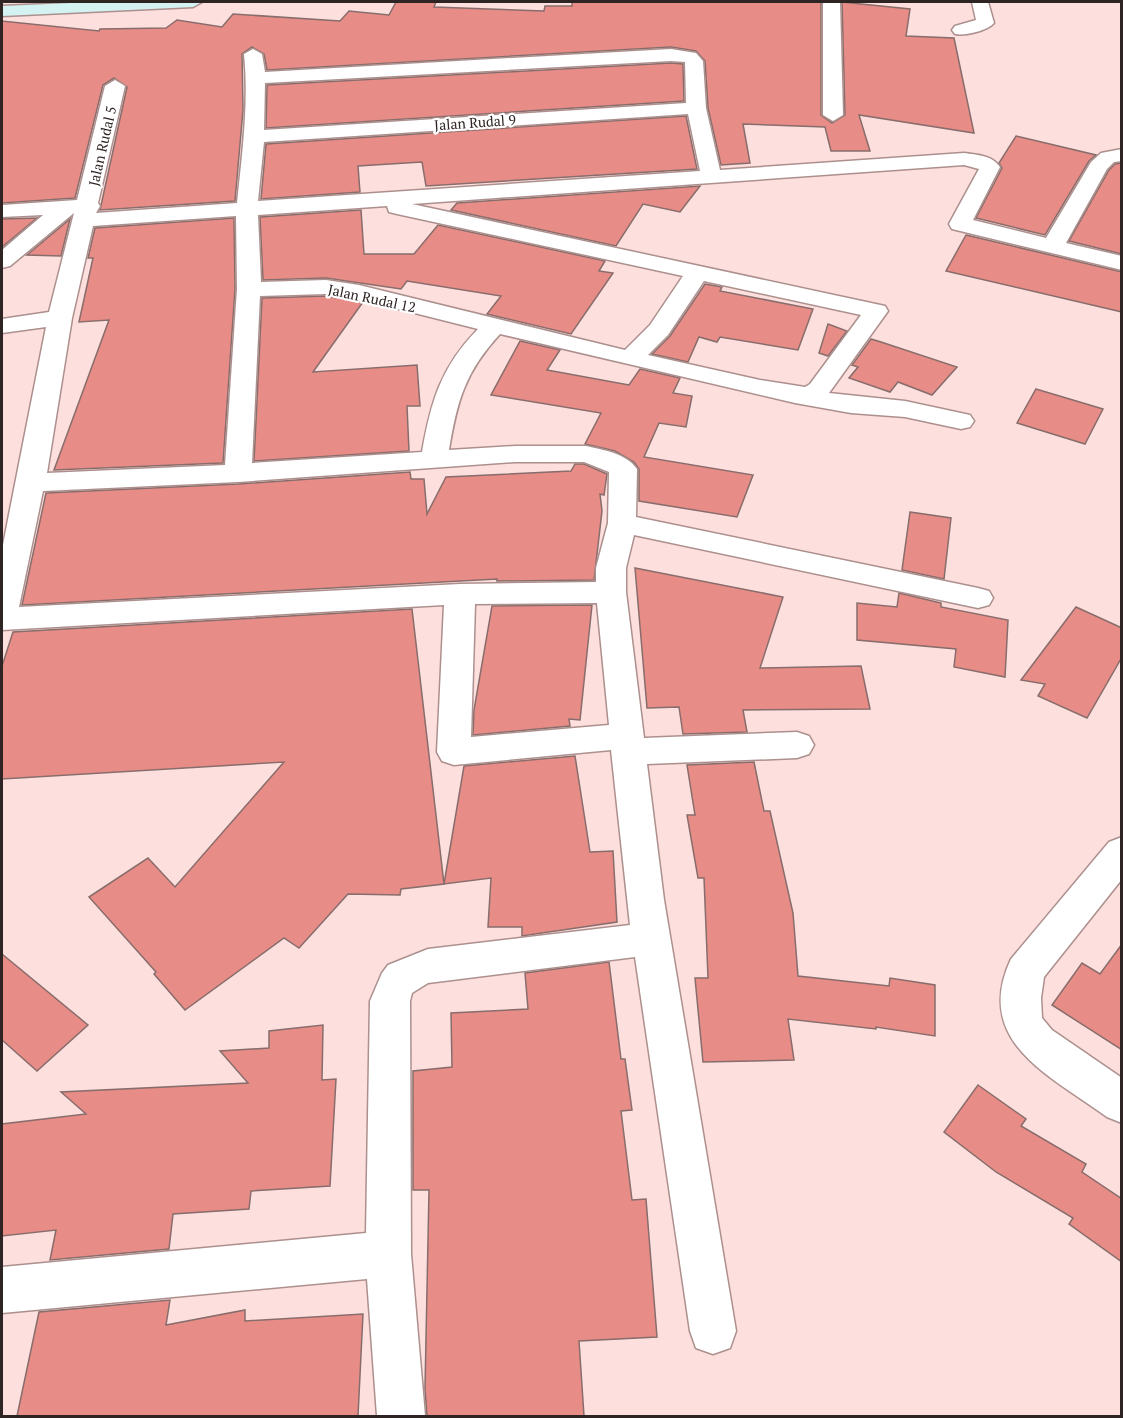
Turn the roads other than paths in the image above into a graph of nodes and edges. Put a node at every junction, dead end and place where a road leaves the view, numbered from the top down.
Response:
1 (186, 2) edge
2 (193, 2) edge
3 (831, 2) edge
4 (980, 2) edge
5 (2, 11) edge
6 (961, 30) dead end
7 (253, 54) dead end
8 (255, 78) junction
9 (115, 86) dead end
10 (696, 108) junction
11 (833, 115) dead end
12 (254, 136) junction
13 (1122, 155) edge
14 (711, 176) junction
15 (363, 199) junction
16 (248, 207) junction
17 (2, 211) edge
18 (80, 211) junction
19 (1052, 248) junction
20 (2, 261) edge
21 (1122, 263) edge
22 (697, 273) junction
23 (249, 289) junction
24 (60, 318) junction
25 (2, 326) edge
26 (494, 326) junction
27 (630, 359) junction
28 (795, 395) junction
29 (961, 421) dead end
30 (435, 459) junction
31 (238, 473) junction
32 (31, 483) junction
33 (622, 523) junction
34 (611, 592) junction
35 (460, 594) junction
36 (978, 598) dead end
37 (2, 617) edge
38 (627, 744) junction
39 (797, 746) dead end
40 (1122, 852) edge
41 (651, 939) junction
42 (1122, 1103) edge
43 (388, 1254) junction
44 (2, 1290) edge
45 (714, 1330) dead end
46 (401, 1416) edge

1 - 2 street
1 - 5 street
3 - 11 street
4 - 6 street
7 - 8 street
8 - 10 street
8 - 12 street
9 - 18 street, Jalan Rudal 5
10 - 12 street, Jalan Rudal 9
10 - 14 street
12 - 16 street
13 - 19 street
14 - 15 street
14 - 19 street
15 - 16 street
15 - 22 street
16 - 18 street
16 - 23 street
17 - 18 street
18 - 20 street
18 - 24 street, Jalan Rudal 5
19 - 21 street
22 - 27 street
22 - 28 street
23 - 26 street, Jalan Rudal 12
23 - 31 street
24 - 25 street
24 - 32 street, Jalan Rudal 5
26 - 27 street, Jalan Rudal 12
26 - 30 street
27 - 28 street, Jalan Rudal 12
28 - 29 street, Jalan Rudal 12
30 - 31 street
30 - 33 street
31 - 32 street
32 - 37 street, Jalan Rudal 5
33 - 34 street
33 - 36 street
34 - 35 street
34 - 38 street
35 - 37 street
35 - 38 street
38 - 39 street
38 - 41 street
40 - 42 street
41 - 43 street
41 - 45 street
43 - 44 street
43 - 46 street

